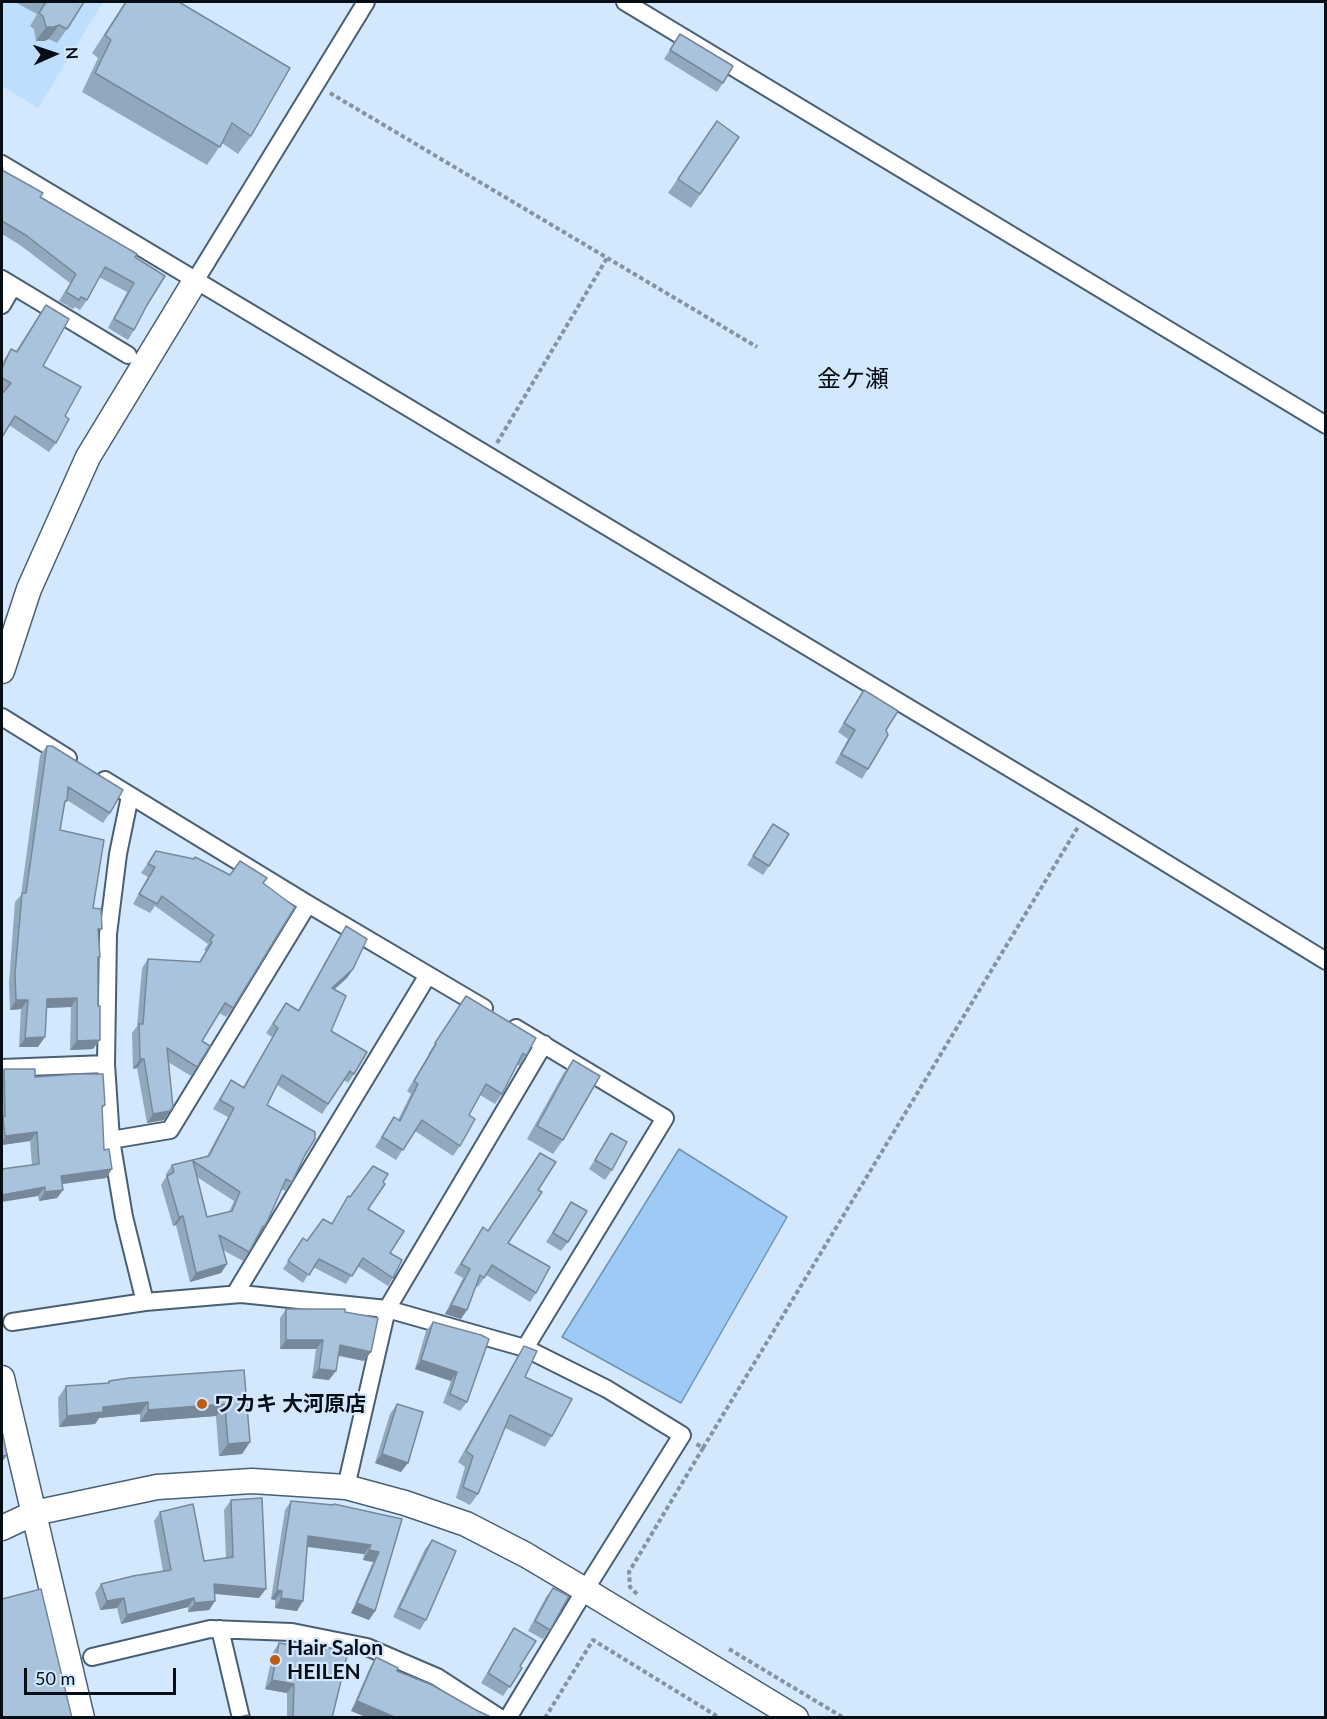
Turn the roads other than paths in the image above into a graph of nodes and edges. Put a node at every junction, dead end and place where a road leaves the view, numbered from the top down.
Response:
1 (366, 2) edge
2 (625, 2) edge
3 (2, 164) edge
4 (195, 280) junction
5 (7, 283) edge
6 (2, 304) edge
7 (128, 355) dead end
8 (1326, 425) edge
9 (2, 671) edge
10 (2, 717) edge
11 (130, 796) junction
12 (308, 904) junction
13 (1326, 962) edge
14 (428, 975) junction
15 (544, 1044) junction
16 (106, 1064) junction
17 (2, 1068) edge
18 (111, 1140) junction
19 (235, 1294) junction
20 (145, 1302) junction
21 (387, 1309) junction
22 (12, 1322) dead end
23 (525, 1348) junction
24 (2, 1378) edge
25 (346, 1487) junction
26 (34, 1513) junction
27 (2, 1528) edge
28 (585, 1590) junction
29 (220, 1629) junction
30 (92, 1657) dead end
31 (82, 1718) edge
32 (241, 1718) edge
33 (500, 1718) edge
34 (508, 1718) edge
35 (796, 1718) edge

1 - 4 street
2 - 8 street
3 - 4 street
4 - 9 street
4 - 13 street
5 - 6 street
5 - 7 street
10 - 11 street
11 - 12 street
11 - 16 street
12 - 14 street
12 - 18 street
14 - 15 street
14 - 19 street
15 - 21 street
15 - 23 street
16 - 17 street
16 - 18 street
18 - 20 street
19 - 20 street
19 - 21 street
20 - 22 street
21 - 23 street
21 - 25 street
23 - 28 street
24 - 26 street
25 - 26 street
25 - 28 street
26 - 27 street
26 - 31 street
28 - 34 street
28 - 35 street
29 - 30 street
29 - 32 street
29 - 33 street

